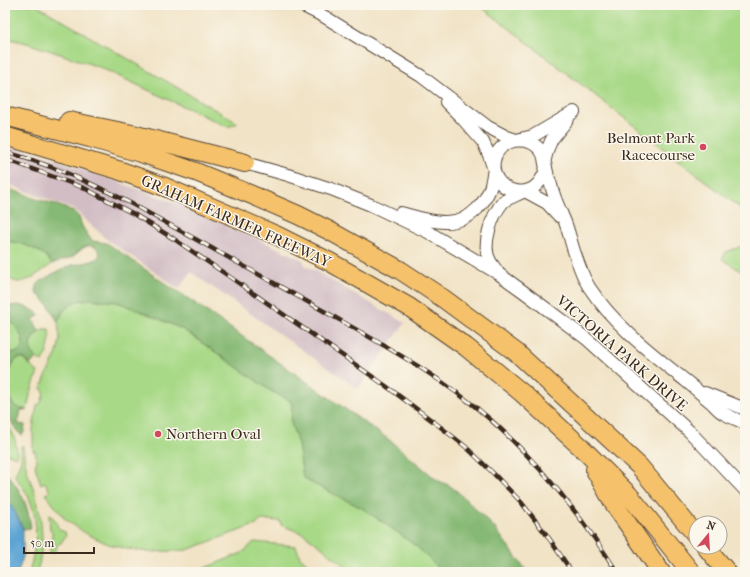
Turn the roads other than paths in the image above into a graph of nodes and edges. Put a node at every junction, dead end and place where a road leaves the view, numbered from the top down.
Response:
1 (301, 5) edge
2 (421, 76) junction
3 (5, 109) edge
4 (5, 116) edge
5 (5, 136) edge
6 (517, 140) junction
7 (245, 163) joint
8 (545, 163) junction
9 (494, 168) junction
10 (524, 191) junction
11 (371, 205) junction
12 (565, 223) junction
13 (499, 274) junction
14 (697, 390) junction
15 (745, 409) edge
16 (745, 423) edge
17 (581, 447) junction
18 (745, 490) edge
19 (688, 525) edge
20 (713, 555) edge
21 (661, 572) edge
22 (690, 572) edge
23 (727, 572) edge

1 - 2 street
2 - 6 street
2 - 9 street
3 - 7 highway
4 - 19 highway, GRAHAM FARMER FREEWAY
5 - 17 highway, GRAHAM FARMER FREEWAY
6 - 8 street
6 - 8 street
6 - 9 street
7 - 11 street, VICTORIA PARK DRIVE
8 - 10 street
8 - 12 street
9 - 10 street
9 - 11 street
10 - 12 street
10 - 13 street
11 - 13 street, VICTORIA PARK DRIVE
12 - 14 street
13 - 18 street, VICTORIA PARK DRIVE
14 - 15 street
14 - 16 street
17 - 21 highway
17 - 22 highway, GRAHAM FARMER FREEWAY
20 - 23 highway

